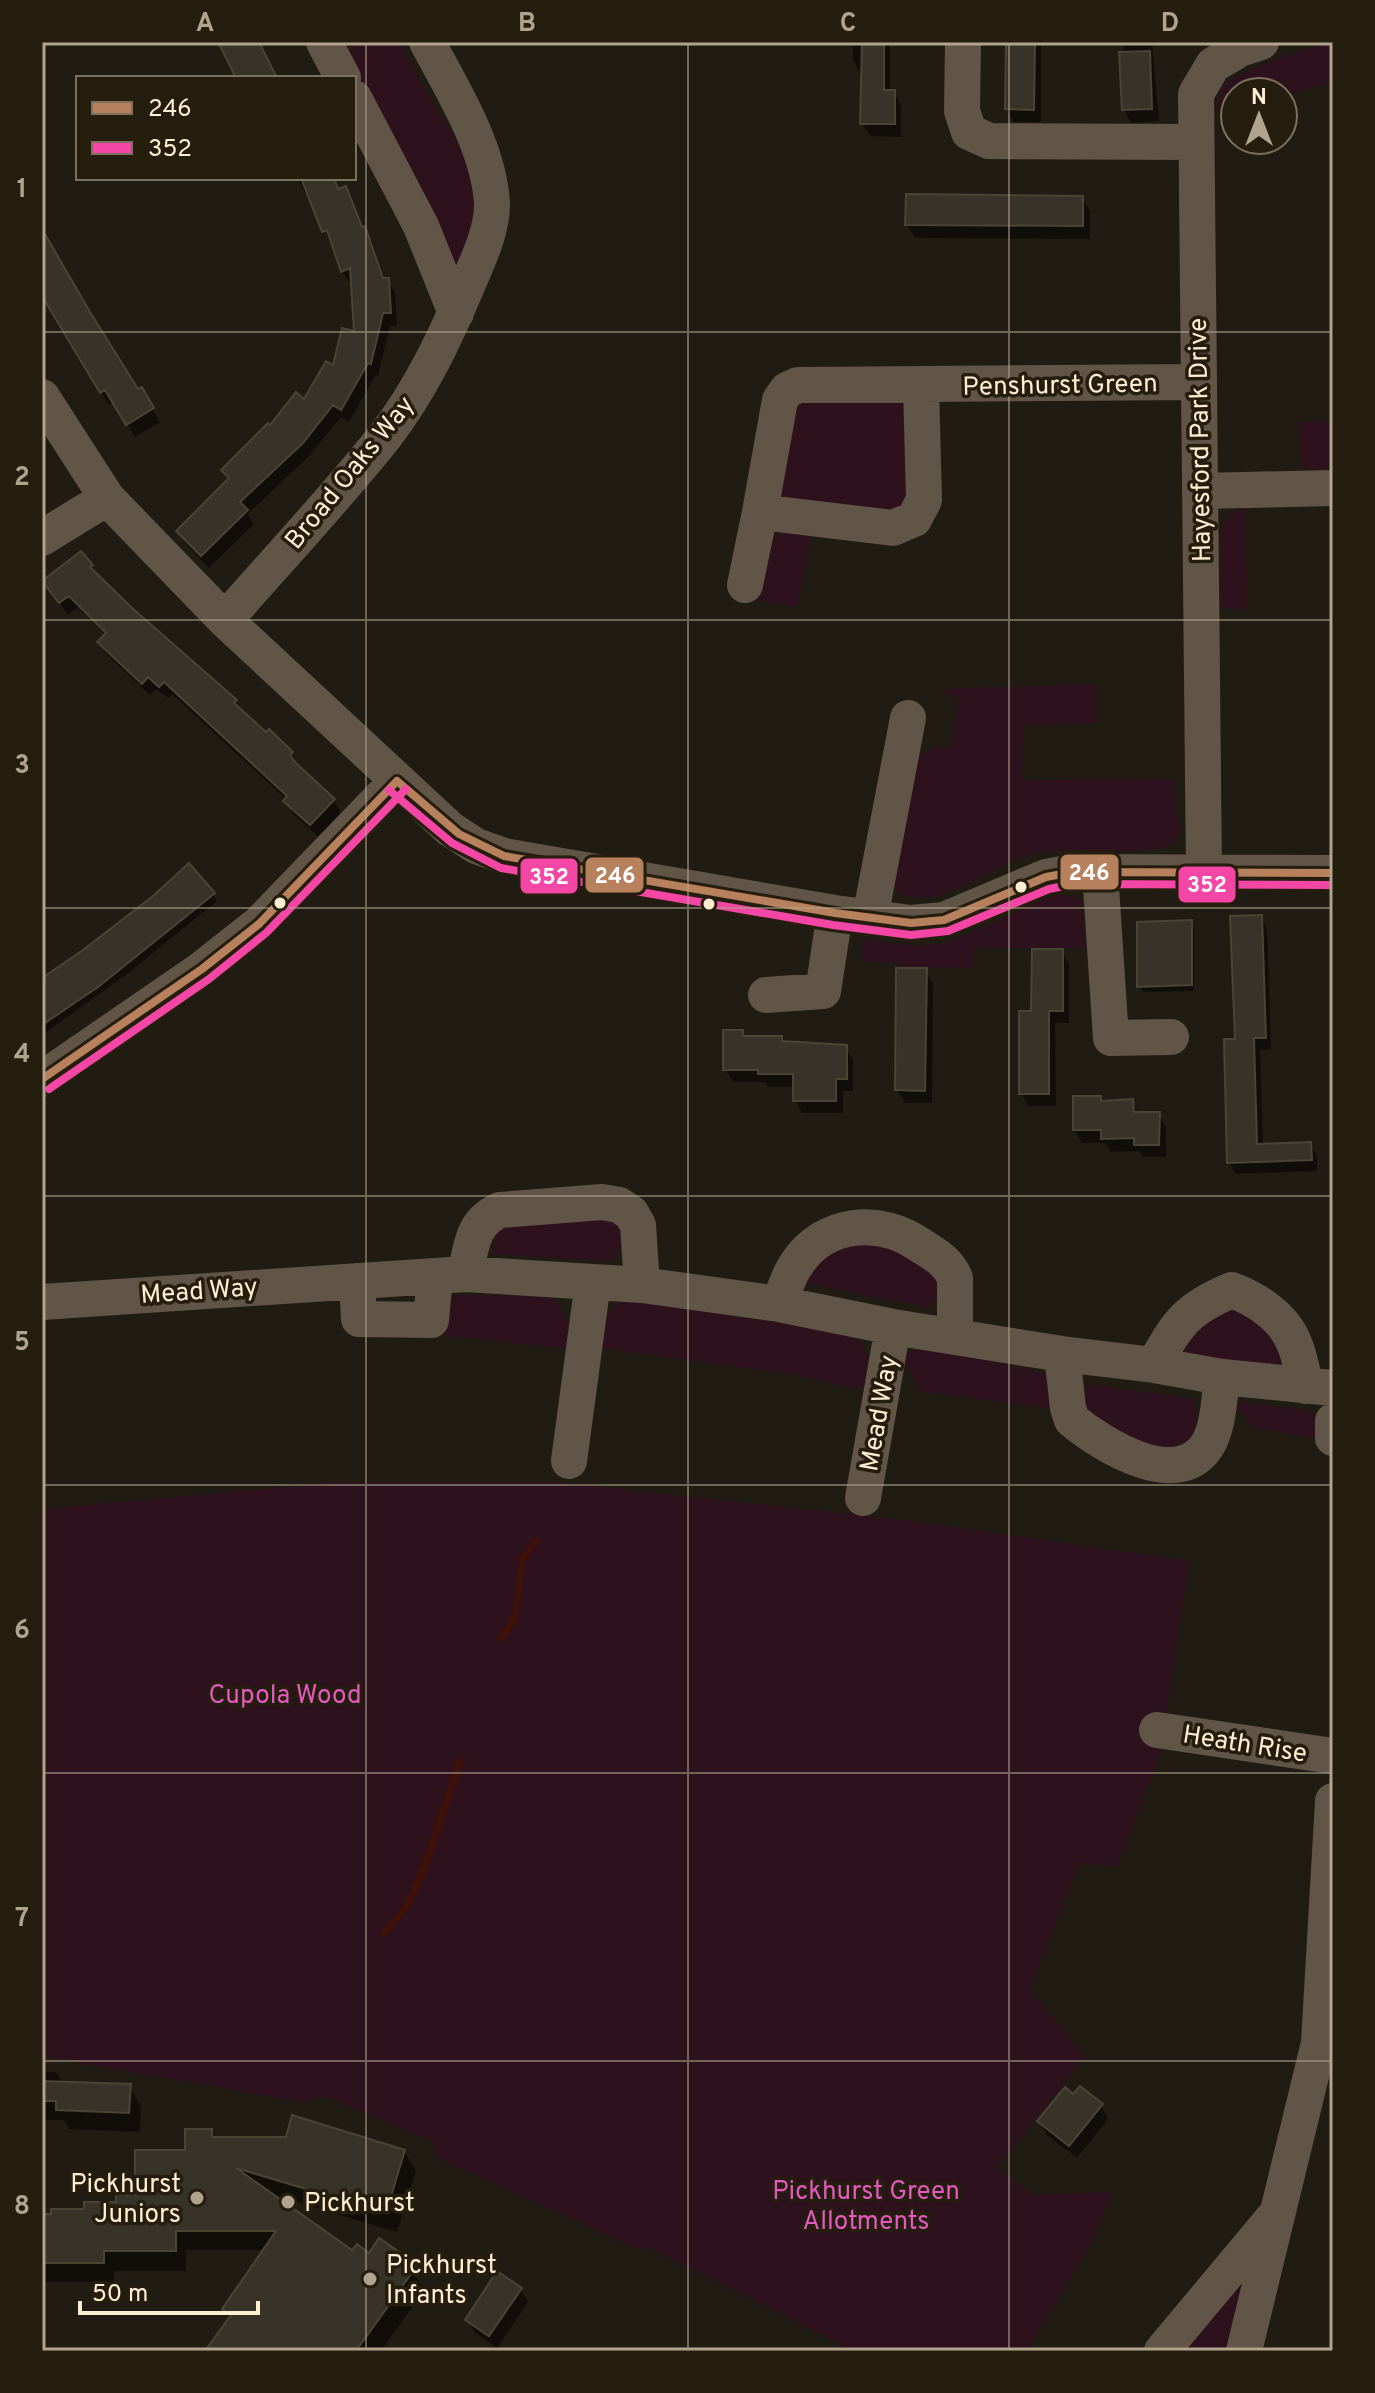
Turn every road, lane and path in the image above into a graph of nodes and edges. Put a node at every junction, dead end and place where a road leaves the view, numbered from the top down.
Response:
1 (324, 42) edge
2 (427, 42) edge
3 (963, 42) edge
4 (1261, 42) edge
5 (342, 76) edge
6 (356, 102) edge
7 (1195, 142) junction
8 (456, 313) junction
9 (1198, 382) junction
10 (921, 386) junction
11 (42, 397) edge
12 (1333, 488) edge
13 (1200, 491) junction
14 (107, 498) junction
15 (760, 512) junction
16 (42, 538) edge
17 (745, 585) dead end
18 (225, 620) junction
19 (908, 718) dead end
20 (397, 781) junction
21 (1100, 872) junction
22 (1204, 873) junction
23 (1333, 873) edge
24 (853, 916) junction
25 (766, 995) dead end
26 (1171, 1037) dead end
27 (42, 1079) edge
28 (450, 1275) junction
29 (593, 1282) junction
30 (642, 1285) junction
31 (42, 1302) edge
32 (779, 1304) junction
33 (893, 1327) junction
34 (955, 1335) junction
35 (1062, 1354) junction
36 (1154, 1365) junction
37 (1222, 1377) junction
38 (1320, 1387) edge
39 (1333, 1421) edge
40 (1333, 1438) edge
41 (569, 1461) dead end
42 (863, 1498) dead end
43 (1157, 1730) dead end
44 (1333, 1756) edge
45 (1333, 1801) edge
46 (1326, 2044) edge
47 (1280, 2210) junction
48 (1162, 2351) edge
49 (1244, 2351) edge

1 - 5 street
2 - 8 street, Broad Oaks Way
3 - 7 street
4 - 7 street, Hayesford Park Drive
6 - 8 street
7 - 9 street, Hayesford Park Drive
8 - 18 street, Broad Oaks Way
9 - 10 street, Penshurst Green
9 - 13 street, Hayesford Park Drive
10 - 15 street, Penshurst Green
10 - 15 street
11 - 14 street
12 - 13 street
13 - 22 street, Hayesford Park Drive
14 - 16 street
14 - 18 street
15 - 17 street, Penshurst Green
18 - 20 street
19 - 24 street
20 - 24 street
20 - 27 street
21 - 22 street
21 - 24 street
21 - 26 street
22 - 23 street
24 - 25 street
28 - 29 street, Mead Way
28 - 30 street
28 - 31 street, Mead Way
29 - 30 street, Mead Way
29 - 41 street
30 - 32 street, Mead Way
32 - 33 street, Mead Way
32 - 34 street
33 - 34 street, Mead Way
33 - 42 street, Mead Way
34 - 35 street, Mead Way
35 - 36 street, Mead Way
35 - 37 street
36 - 37 street, Mead Way
36 - 38 street, Mead Way
37 - 38 street, Mead Way
39 - 40 street
43 - 44 street, Heath Rise
45 - 46 street
46 - 47 street
47 - 48 street
47 - 49 street

